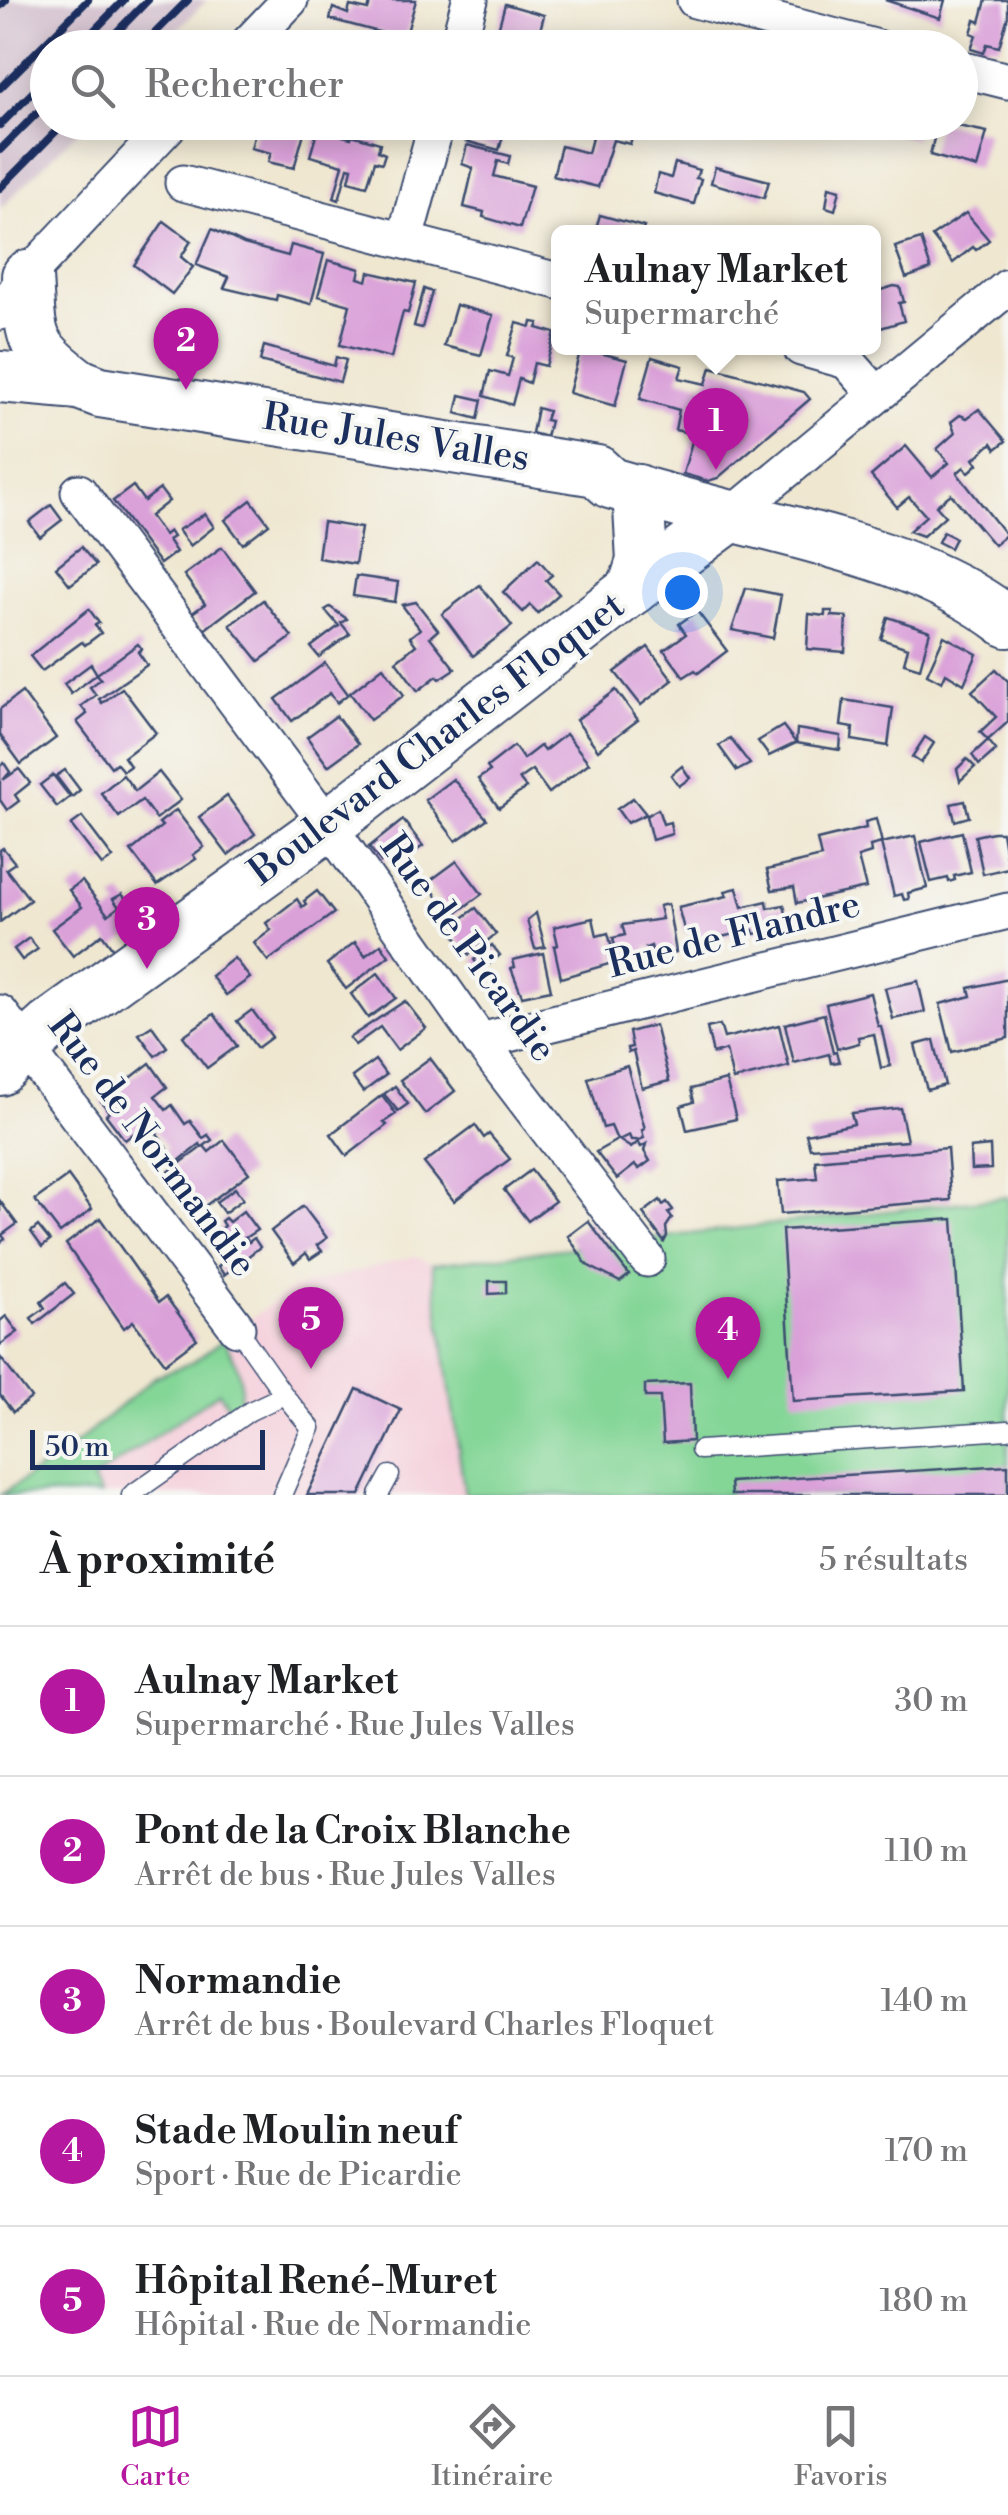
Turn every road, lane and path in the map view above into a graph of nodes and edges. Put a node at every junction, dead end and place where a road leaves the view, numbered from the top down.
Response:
1 (290, 0) edge
2 (470, 0) edge
3 (695, 0) edge
4 (261, 30) edge
5 (462, 30) edge
6 (809, 30) edge
7 (978, 74) edge
8 (1008, 81) edge
9 (155, 140) edge
10 (431, 140) edge
11 (183, 184) dead end
12 (405, 239) junction
13 (551, 279) edge
14 (1008, 287) edge
15 (14, 294) edge
16 (825, 355) edge
17 (0, 377) edge
18 (79, 384) junction
19 (877, 395) junction
20 (0, 397) edge
21 (624, 486) junction
22 (79, 492) dead end
23 (731, 516) junction
24 (632, 589) junction
25 (1008, 622) edge
26 (328, 825) junction
27 (1008, 912) edge
28 (480, 1041) junction
29 (9, 1044) edge
30 (647, 1259) dead end
31 (237, 1328) joint
32 (284, 1396) junction
33 (1008, 1430) edge
34 (700, 1450) dead end
35 (390, 1475) dead end
36 (131, 1495) edge
37 (282, 1495) edge
38 (379, 1495) edge

1 - 4 street
2 - 5 street
3 - 6 street
7 - 8 street
9 - 15 street
10 - 12 street
11 - 12 street
12 - 13 street
14 - 19 street, Boulevard Charles Floquet
15 - 18 street
16 - 19 street
17 - 18 street, Rue Jules Valles
18 - 21 street, Rue Jules Valles
19 - 23 street, Boulevard Charles Floquet
20 - 21 street, Rue Jules Valles
21 - 23 street, Rue Jules Valles
21 - 24 street
22 - 26 street, Rue de Picardie
23 - 24 street, Boulevard Charles Floquet
23 - 25 street, Rue Jules Valles
24 - 26 street, Boulevard Charles Floquet
26 - 28 street, Rue de Picardie
26 - 29 street, Boulevard Charles Floquet
27 - 28 street, Rue de Flandre
28 - 30 street, Rue de Picardie
29 - 31 street, Rue de Normandie
31 - 32 lane
32 - 36 lane
32 - 37 lane
33 - 34 lane
35 - 38 lane

